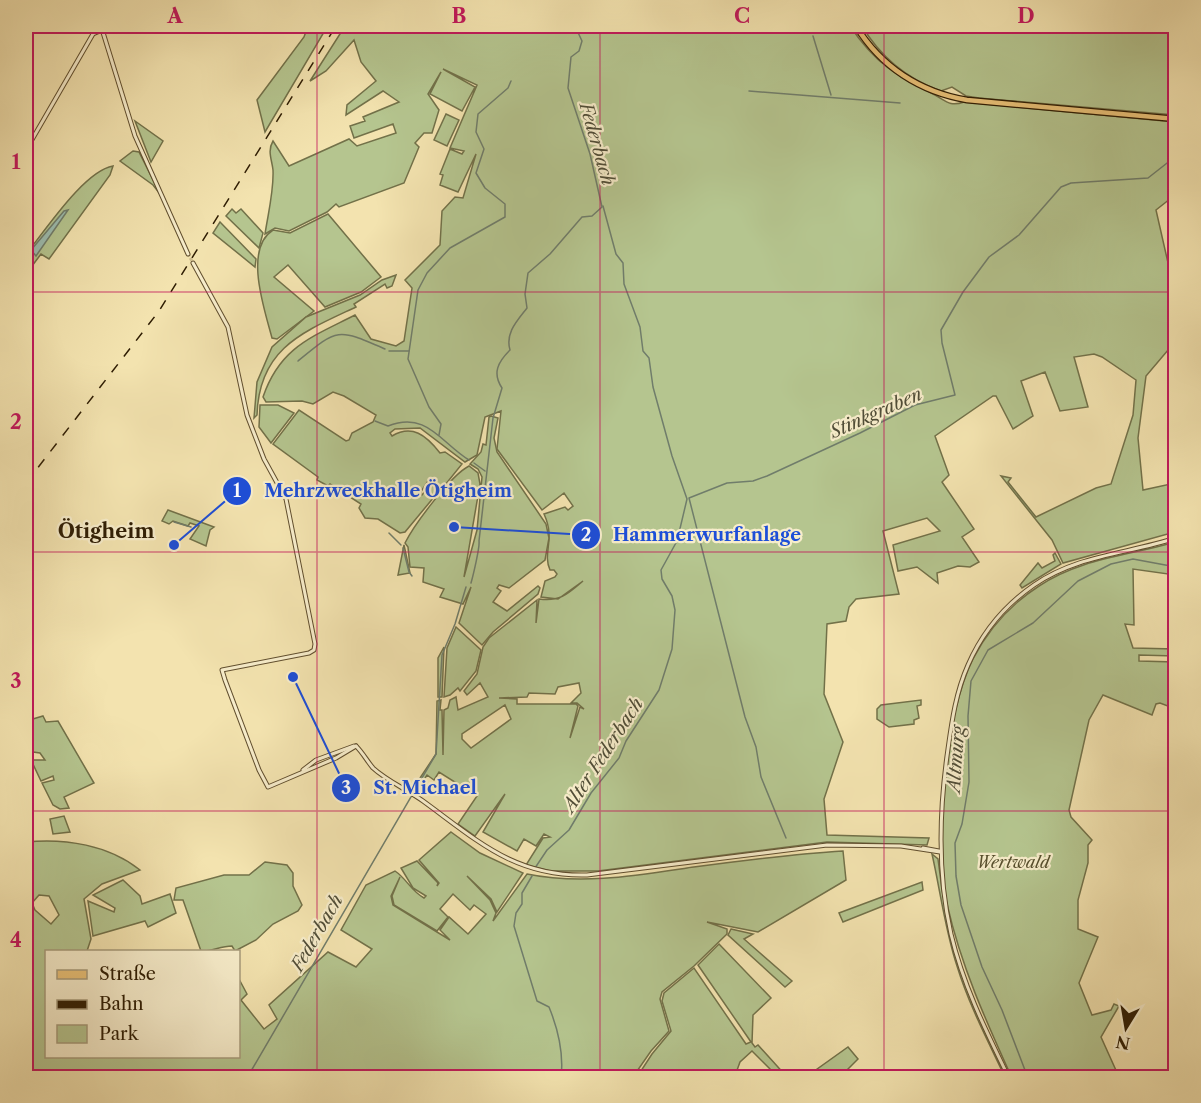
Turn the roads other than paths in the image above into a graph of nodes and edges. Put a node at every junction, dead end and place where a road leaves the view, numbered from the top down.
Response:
1 (101, 26) edge
2 (856, 26) edge
3 (102, 30) junction
4 (1176, 119) edge
5 (26, 150) edge
6 (188, 254) tunnel mouth
7 (193, 263) tunnel mouth
8 (1176, 538) edge
9 (356, 746) junction
10 (303, 770) junction
11 (940, 837) junction
12 (918, 848) junction
13 (930, 848) junction
14 (940, 852) junction
15 (1010, 1077) edge

1 - 3 street
2 - 4 main road
3 - 5 street
3 - 6 street
7 - 10 street
8 - 11 street
9 - 10 street
9 - 10 street
9 - 12 street
11 - 13 street
11 - 14 street
12 - 13 street
12 - 14 street
13 - 14 street
14 - 15 street

